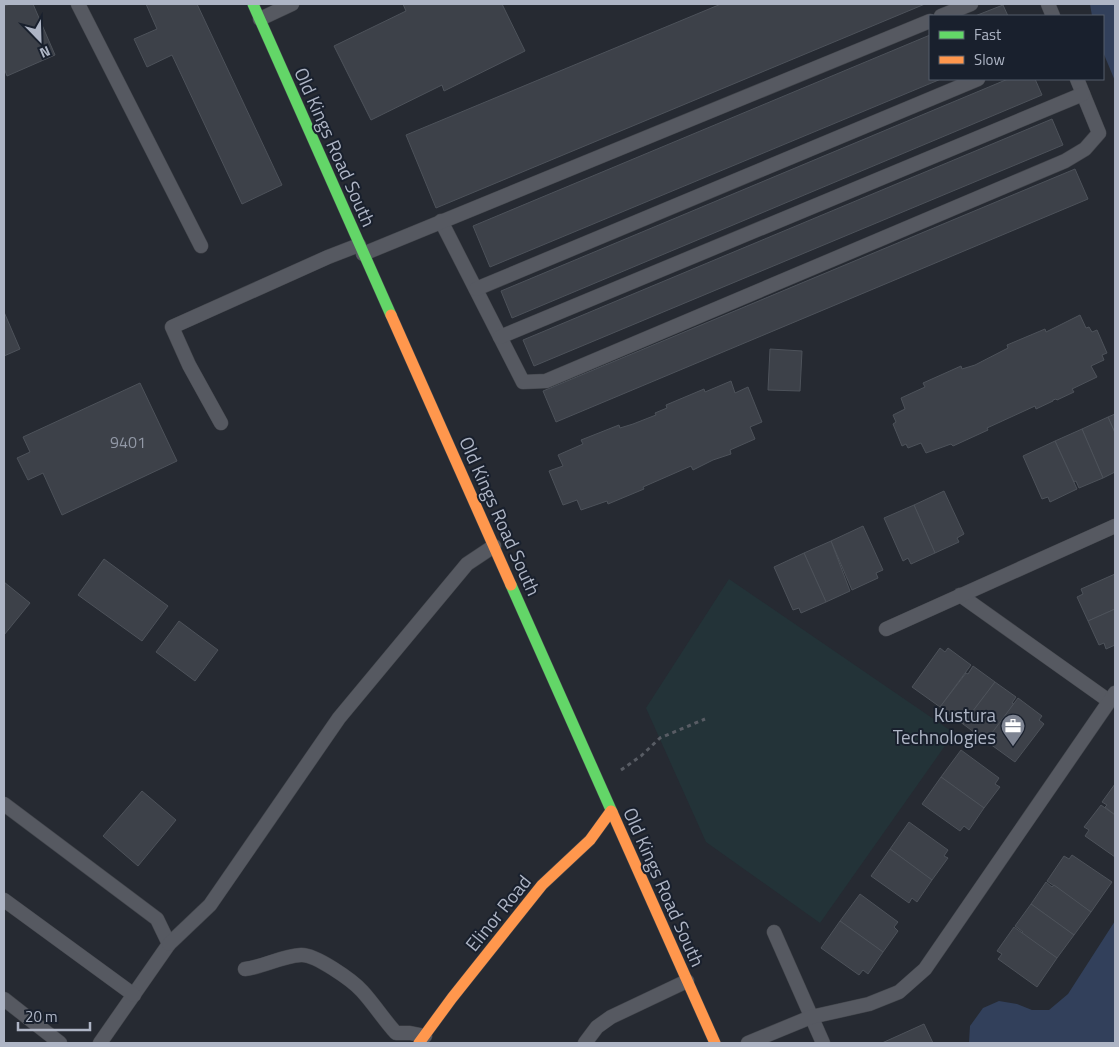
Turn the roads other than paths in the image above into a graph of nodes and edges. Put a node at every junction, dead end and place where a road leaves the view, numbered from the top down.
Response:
1 (78, 4) edge
2 (253, 4) edge
3 (292, 4) edge
4 (971, 4) edge
5 (944, 15) edge
6 (260, 19) junction
7 (929, 20) edge
8 (976, 80) edge
9 (1077, 80) edge
10 (1084, 94) junction
11 (442, 221) junction
12 (201, 246) dead end
13 (361, 249) junction
14 (476, 289) junction
15 (500, 337) junction
16 (221, 423) dead end
17 (1115, 526) edge
18 (494, 546) junction
19 (960, 595) junction
20 (886, 628) dead end
21 (1112, 697) edge
22 (4, 804) edge
23 (611, 811) junction
24 (4, 900) edge
25 (774, 932) dead end
26 (169, 944) junction
27 (245, 969) dead end
28 (687, 981) junction
29 (134, 994) junction
30 (4, 999) edge
31 (811, 1017) junction
32 (422, 1039) edge
33 (60, 1043) edge
34 (100, 1043) edge
35 (585, 1043) edge
36 (715, 1043) edge
37 (748, 1043) edge
38 (823, 1043) edge

1 - 12 lane
2 - 6 street, Old Kings Road South
3 - 6 lane
4 - 5 lane
6 - 13 street, Old Kings Road South
7 - 11 lane
8 - 14 lane
9 - 10 lane
10 - 15 lane
10 - 15 lane
11 - 13 lane
11 - 14 lane
13 - 16 lane
13 - 18 street, Old Kings Road South
14 - 15 lane
17 - 19 lane
18 - 23 street, Old Kings Road South
18 - 26 lane
19 - 20 lane
19 - 21 lane
21 - 31 lane
22 - 26 lane
23 - 28 street, Old Kings Road South
23 - 32 street, Elinor Road
24 - 29 lane
25 - 31 lane
26 - 29 lane
27 - 32 lane
28 - 35 lane
28 - 36 street, Old Kings Road South
29 - 34 lane
30 - 33 lane
31 - 37 lane
31 - 38 lane

